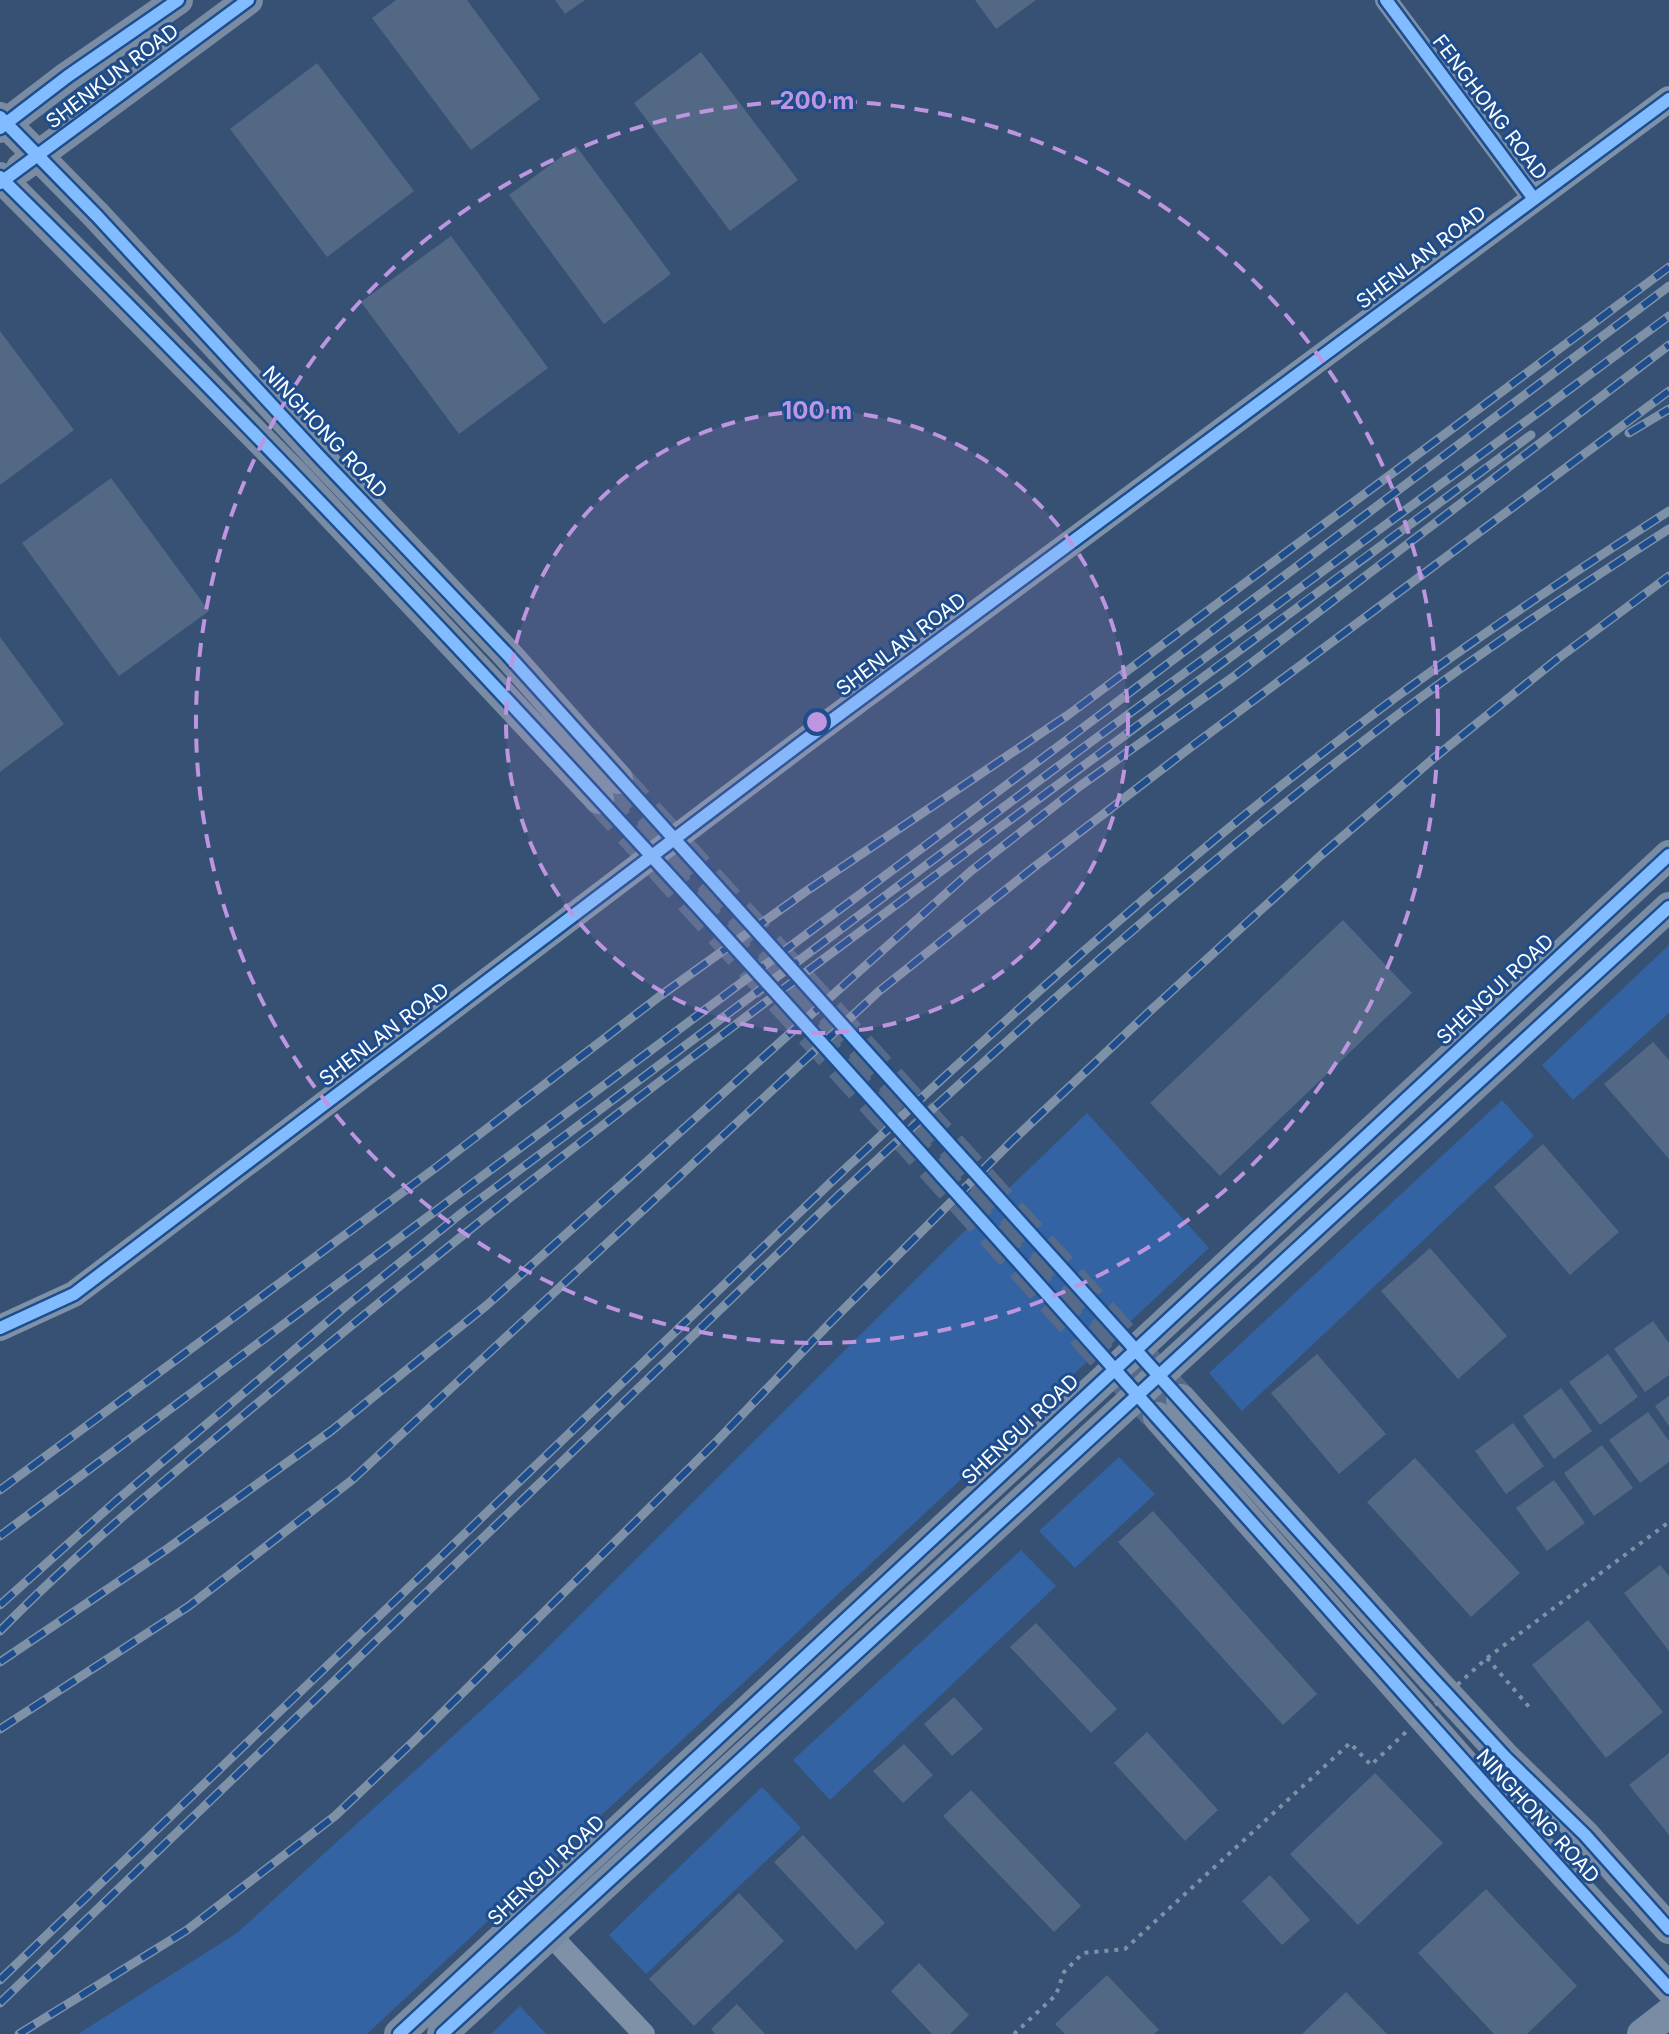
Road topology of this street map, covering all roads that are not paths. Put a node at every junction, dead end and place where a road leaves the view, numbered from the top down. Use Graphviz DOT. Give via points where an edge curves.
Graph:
graph roads {
  1 [pos="178,0"];
  2 [pos="248,0"];
  3 [pos="1386,0"];
  4 [pos="1669,99"];
  5 [pos="2,123"];
  6 [pos="37,157"];
  7 [pos="1,180"];
  8 [pos="1534,199"];
  9 [pos="1669,855"];
  10 [pos="1669,907"];
  11 [pos="0,1328"];
  12 [pos="539,1923"];
  13 [pos="1669,1929"];
  14 [pos="1669,1988"];
  15 [pos="1669,2013"];
  16 [pos="399,2034"];
  17 [pos="442,2034"];
  18 [pos="644,2034"];
  19 [pos="1642,2034"];
  1 -- 5 [label="main road, SHENKUN ROAD"];
  2 -- 6 [label="main road, SHENKUN ROAD"];
  3 -- 8 [label="street, FENGHONG ROAD"];
  4 -- 8 [label="street, SHENLAN ROAD"];
  5 -- 6 [label="main road, NINGHONG ROAD"];
  6 -- 7 [label="main road, SHENKUN ROAD"];
  6 -- 7 [label="main road, NINGHONG ROAD" via="508,655 608,789"];
  8 -- 11 [label="street, SHENLAN ROAD" via="788,753 74,1294"];
  9 -- 12 [label="main road, SHENGUI ROAD"];
  10 -- 12 [label="main road, SHENGUI ROAD"];
  12 -- 16 [label="main road, SHENGUI ROAD"];
  12 -- 17 [label="main road, SHENGUI ROAD"];
  12 -- 18 [label="street"];
  13 -- 14 [label="main road, NINGHONG ROAD" via="1585,1835 1169,1408 1481,1783"];
  15 -- 19 [label="main road"];
}
